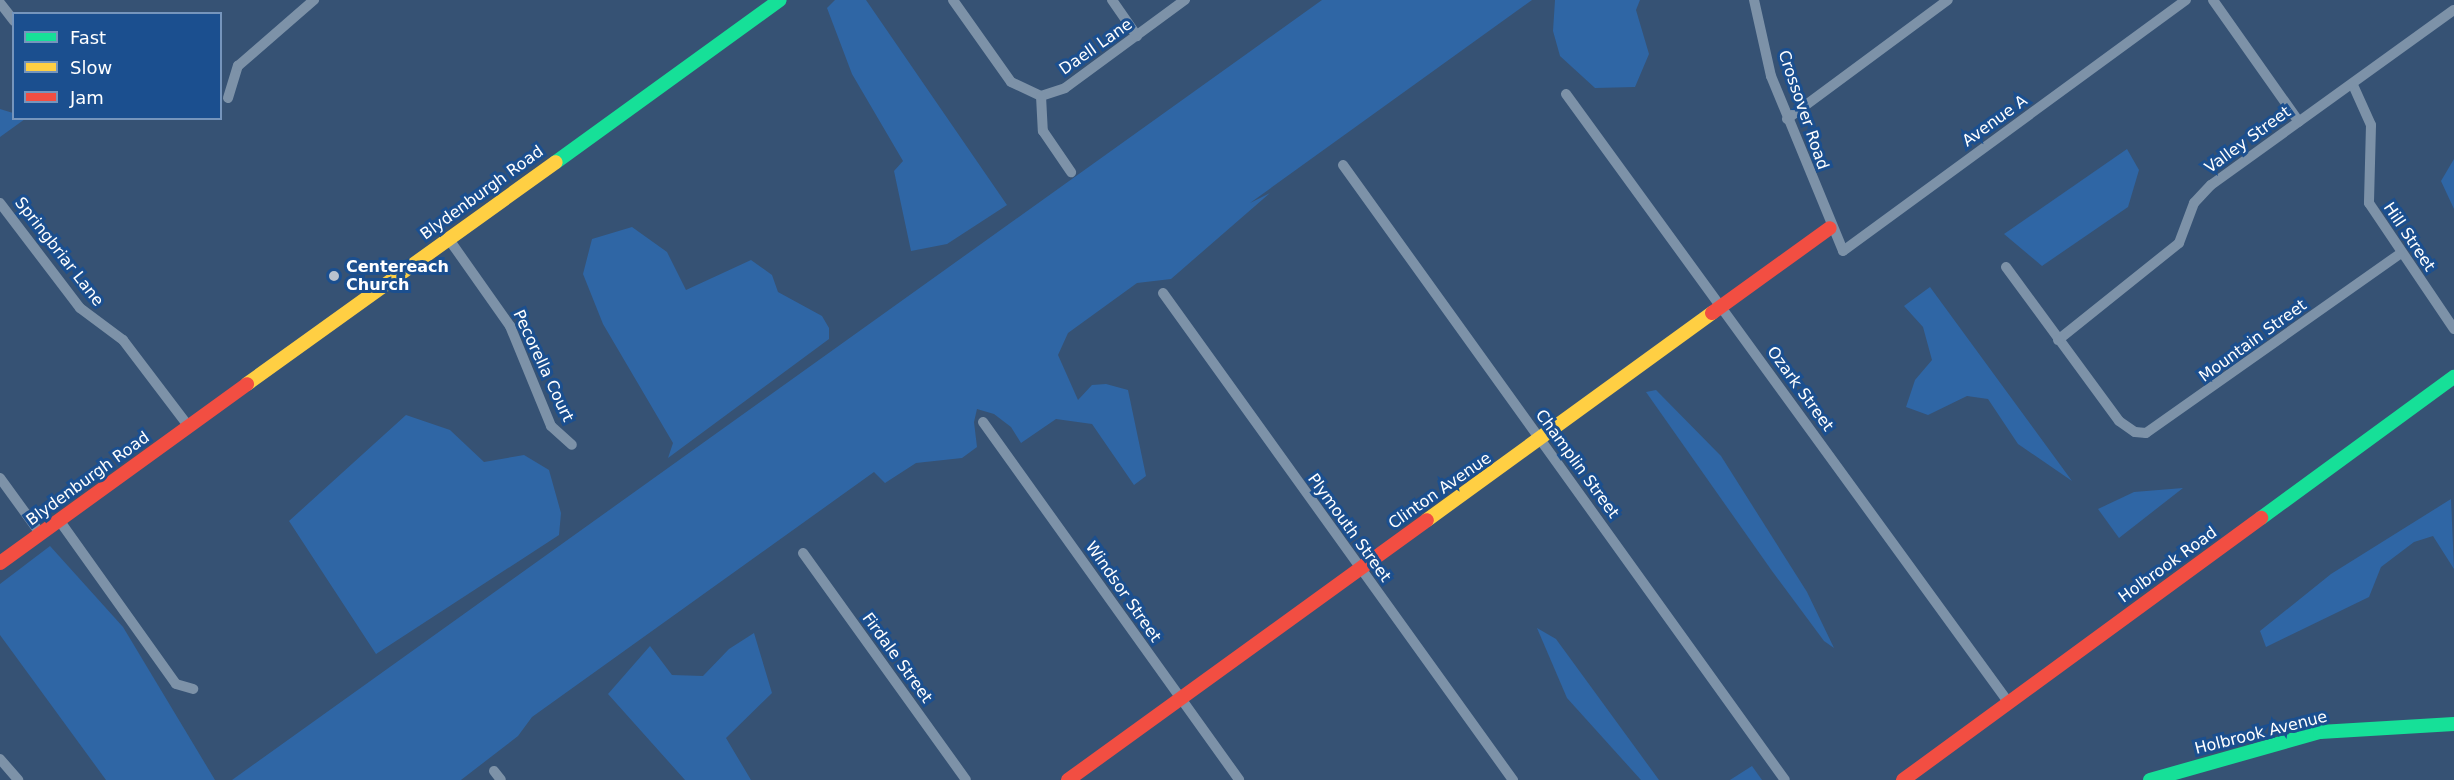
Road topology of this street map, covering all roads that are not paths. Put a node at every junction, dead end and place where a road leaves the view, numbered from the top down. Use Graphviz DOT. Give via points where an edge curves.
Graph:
graph roads {
  1 [pos="314,0"];
  2 [pos="780,0"];
  3 [pos="953,0"];
  4 [pos="1112,0"];
  5 [pos="1185,0"];
  6 [pos="1754,0"];
  7 [pos="1948,0"];
  8 [pos="2186,0"];
  9 [pos="2213,0"];
  10 [pos="0,3"];
  11 [pos="2454,10"];
  12 [pos="12,18"];
  13 [pos="1137,36"];
  14 [pos="2353,85"];
  15 [pos="1566,94"];
  16 [pos="1041,96"];
  17 [pos="228,98"];
  18 [pos="1787,119"];
  19 [pos="2299,122"];
  20 [pos="1343,165"];
  21 [pos="1071,172"];
  22 [pos="0,203"];
  23 [pos="1830,228"];
  24 [pos="447,238"];
  25 [pos="2400,254"];
  26 [pos="2006,267"];
  27 [pos="1162,293"];
  28 [pos="1722,308"];
  29 [pos="2454,328"];
  30 [pos="2058,340"];
  31 [pos="2454,377"];
  32 [pos="983,422"];
  33 [pos="189,427"];
  34 [pos="1541,440"];
  35 [pos="572,445"];
  36 [pos="0,478"];
  37 [pos="58,520"];
  38 [pos="40,533"];
  39 [pos="803,554"];
  40 [pos="0,563"];
  41 [pos="1359,568"];
  42 [pos="193,689"];
  43 [pos="1181,700"];
  44 [pos="2008,702"];
  45 [pos="2454,724"];
  46 [pos="0,759"];
  47 [pos="2190,774"];
  48 [pos="18,780"];
  49 [pos="966,780"];
  50 [pos="1068,780"];
  51 [pos="1239,780"];
  52 [pos="1513,780"];
  53 [pos="1785,780"];
  54 [pos="1903,780"];
  55 [pos="2150,780"];
  1 -- 17 [label="street" via="238,66"];
  2 -- 24 [label="street, Blydenburgh Road"];
  3 -- 16 [label="street" via="1011,82"];
  4 -- 13 [label="street"];
  5 -- 13 [label="street, Daell Lane"];
  6 -- 18 [label="street, Crossover Road"];
  7 -- 18 [label="street"];
  8 -- 23 [label="street, Avenue A" via="1843,252"];
  9 -- 19 [label="street"];
  10 -- 12 [label="street"];
  11 -- 14 [label="street, Valley Street"];
  13 -- 16 [label="street, Daell Lane" via="1065,88"];
  14 -- 19 [label="street, Valley Street"];
  14 -- 25 [label="street, Hill Street" via="2371,125 2369,203"];
  15 -- 28 [label="street, Ozark Street"];
  16 -- 21 [label="street" via="1043,131"];
  18 -- 23 [label="street, Crossover Road"];
  19 -- 30 [label="street, Valley Street" via="2211,185 2194,203 2179,243"];
  20 -- 34 [label="street, Champlin Street"];
  22 -- 33 [label="street, Springbriar Lane" via="80,308 123,340"];
  23 -- 28 [label="street, Clinton Avenue"];
  24 -- 33 [label="street, Blydenburgh Road"];
  24 -- 35 [label="street, Pecorella Court" via="510,326 550,426"];
  25 -- 29 [label="street, Hill Street"];
  25 -- 30 [label="street, Mountain Street" via="2157,428 2135,432 2119,421"];
  26 -- 30 [label="street"];
  27 -- 41 [label="street, Plymouth Street"];
  28 -- 34 [label="street, Clinton Avenue"];
  28 -- 44 [label="street, Ozark Street"];
  31 -- 44 [label="street, Holbrook Road"];
  32 -- 43 [label="street, Windsor Street"];
  33 -- 37 [label="street, Blydenburgh Road"];
  34 -- 41 [label="street, Clinton Avenue"];
  34 -- 53 [label="street, Champlin Street"];
  36 -- 38 [label="street"];
  37 -- 38 [label="street, Blydenburgh Road"];
  37 -- 42 [label="street" via="176,684"];
  38 -- 40 [label="street, Blydenburgh Road"];
  39 -- 49 [label="street, Firdale Street"];
  41 -- 43 [label="street, Clinton Avenue"];
  41 -- 52 [label="street, Plymouth Street"];
  43 -- 50 [label="street, Clinton Avenue"];
  43 -- 51 [label="street, Windsor Street"];
  44 -- 54 [label="street, Holbrook Road"];
  45 -- 47 [label="street, Holbrook Avenue" via="2320,732"];
  46 -- 48 [label="street"];
  47 -- 55 [label="street, Holbrook Avenue"];
}
